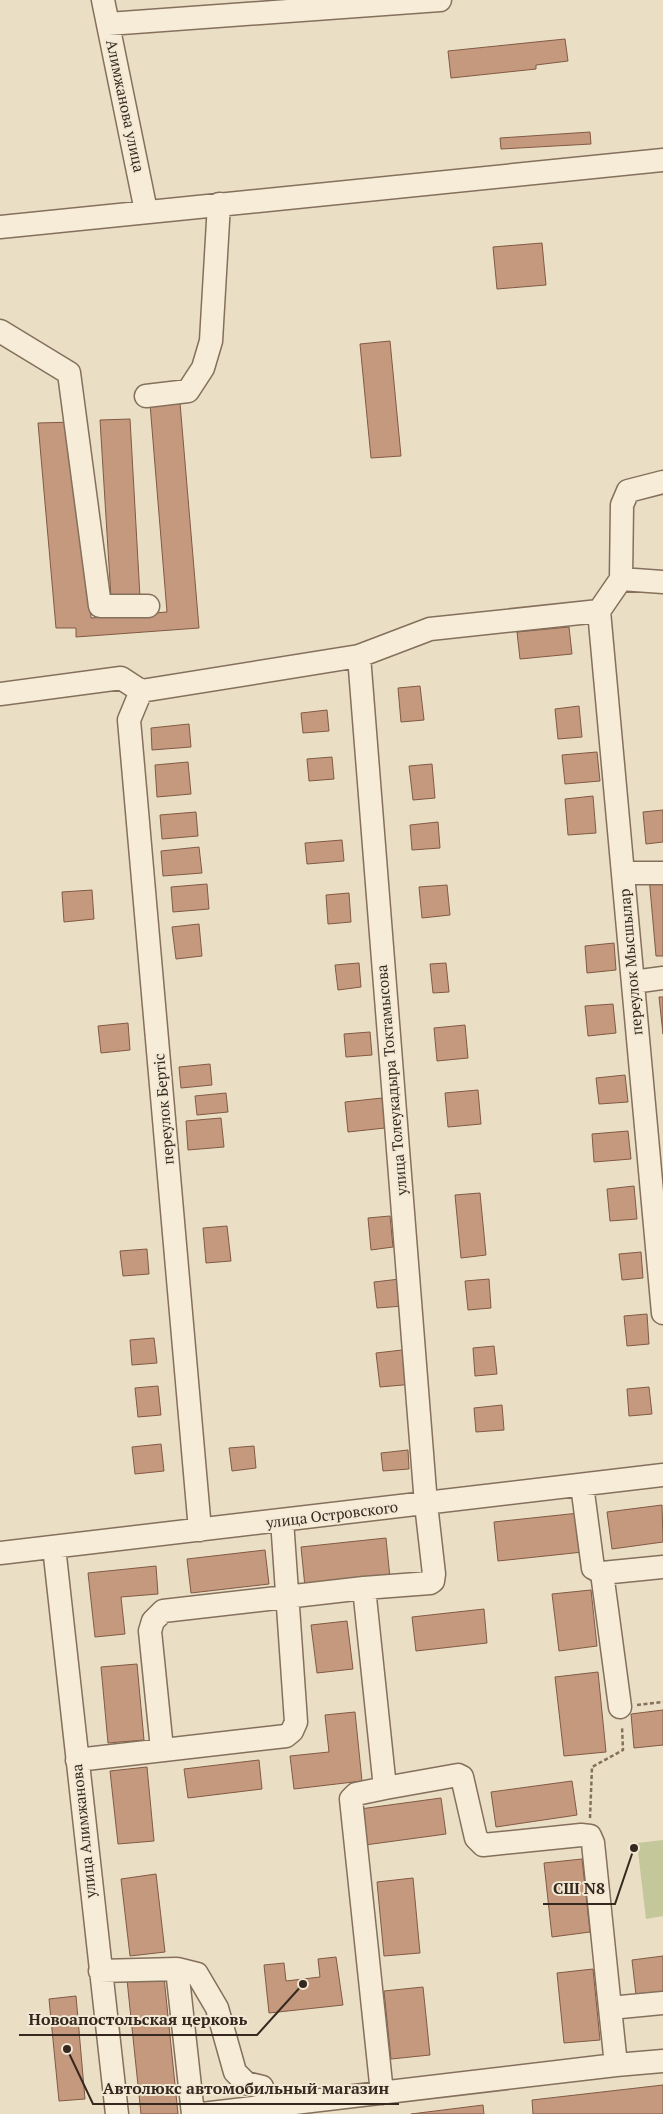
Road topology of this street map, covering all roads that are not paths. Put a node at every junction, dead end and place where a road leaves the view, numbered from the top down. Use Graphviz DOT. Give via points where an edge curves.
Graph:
graph roads {
  1 [pos="103,0"];
  2 [pos="440,0"];
  3 [pos="269,6"];
  4 [pos="108,24"];
  5 [pos="663,160"];
  6 [pos="219,204"];
  7 [pos="146,211"];
  8 [pos="0,227"];
  9 [pos="0,331"];
  10 [pos="146,396"];
  11 [pos="663,482"];
  12 [pos="621,579"];
  13 [pos="663,582"];
  14 [pos="148,606"];
  15 [pos="599,611"];
  16 [pos="358,656"];
  17 [pos="142,691"];
  18 [pos="0,694"];
  19 [pos="623,873"];
  20 [pos="663,874"];
  21 [pos="663,978"];
  22 [pos="633,982"];
  23 [pos="654,1114"];
  24 [pos="663,1312"];
  25 [pos="663,1475"];
  26 [pos="582,1485"];
  27 [pos="426,1504"];
  28 [pos="282,1520"];
  29 [pos="200,1530"];
  30 [pos="54,1547"];
  31 [pos="0,1553"];
  32 [pos="663,1566"];
  33 [pos="602,1572"];
  34 [pos="364,1588"];
  35 [pos="288,1596"];
  36 [pos="620,1708"];
  37 [pos="162,1750"];
  38 [pos="77,1760"];
  39 [pos="385,1788"];
  40 [pos="177,1969"];
  41 [pos="100,1971"];
  42 [pos="663,2003"];
  43 [pos="610,2008"];
  44 [pos="663,2061"];
  45 [pos="616,2065"];
  46 [pos="262,2087"];
  47 [pos="382,2093"];
  48 [pos="314,2107"];
  49 [pos="117,2114"];
  50 [pos="193,2114"];
  51 [pos="202,2114"];
  1 -- 4 [label="street, Алимжанова улица"];
  2 -- 3 [label="street"];
  3 -- 4 [label="street"];
  4 -- 7 [label="street, Алимжанова улица"];
  5 -- 6 [label="street"];
  6 -- 7 [label="street"];
  6 -- 10 [label="street" via="212,341 203,368 188,391"];
  7 -- 8 [label="street"];
  9 -- 14 [label="street" via="69,373 100,606"];
  11 -- 12 [label="street" via="628,491 622,505"];
  12 -- 13 [label="street"];
  12 -- 15 [label="street"];
  15 -- 16 [label="street" via="430,629"];
  15 -- 19 [label="street, переулок Мысшылар"];
  16 -- 17 [label="street"];
  16 -- 27 [label="street, улица Толеукадыра Токтамысова"];
  17 -- 18 [label="street" via="121,678"];
  17 -- 29 [label="street, переулок Бертіс" via="129,720"];
  19 -- 20 [label="street"];
  19 -- 22 [label="street, переулок Мысшылар"];
  21 -- 22 [label="street"];
  22 -- 23 [label="street, переулок Мысшылар"];
  23 -- 24 [label="street, переулок Мысшылар"];
  25 -- 26 [label="street, улица Островского"];
  26 -- 27 [label="street, улица Островского"];
  26 -- 33 [label="street" via="593,1568"];
  27 -- 28 [label="street, улица Островского"];
  27 -- 34 [label="street, улица Толеукадыра Токтамысова" via="433,1581"];
  28 -- 29 [label="street, улица Островского"];
  28 -- 35 [label="street"];
  29 -- 30 [label="street, улица Островского"];
  30 -- 31 [label="street, улица Островского"];
  30 -- 38 [label="street, улица Алимжанова"];
  32 -- 33 [label="street"];
  33 -- 36 [label="street"];
  34 -- 35 [label="street"];
  34 -- 39 [label="street"];
  35 -- 37 [label="street" via="296,1722 292,1731 286,1736"];
  35 -- 37 [label="street" via="163,1611 157,1615 150,1631"];
  37 -- 38 [label="street"];
  38 -- 41 [label="street, улица Алимжанова"];
  39 -- 43 [label="street" via="458,1775 462,1777 476,1838 482,1845 590,1836"];
  39 -- 47 [label="street" via="356,1794 352,1799"];
  40 -- 41 [label="street"];
  40 -- 46 [label="street" via="197,1974 217,2008 235,2072 246,2083"];
  40 -- 50 [label="street"];
  41 -- 49 [label="street, улица Алимжанова"];
  42 -- 43 [label="street"];
  43 -- 45 [label="street"];
  44 -- 45 [label="street"];
  45 -- 47 [label="street"];
  47 -- 48 [label="street"];
  48 -- 51 [label="street"];
}
